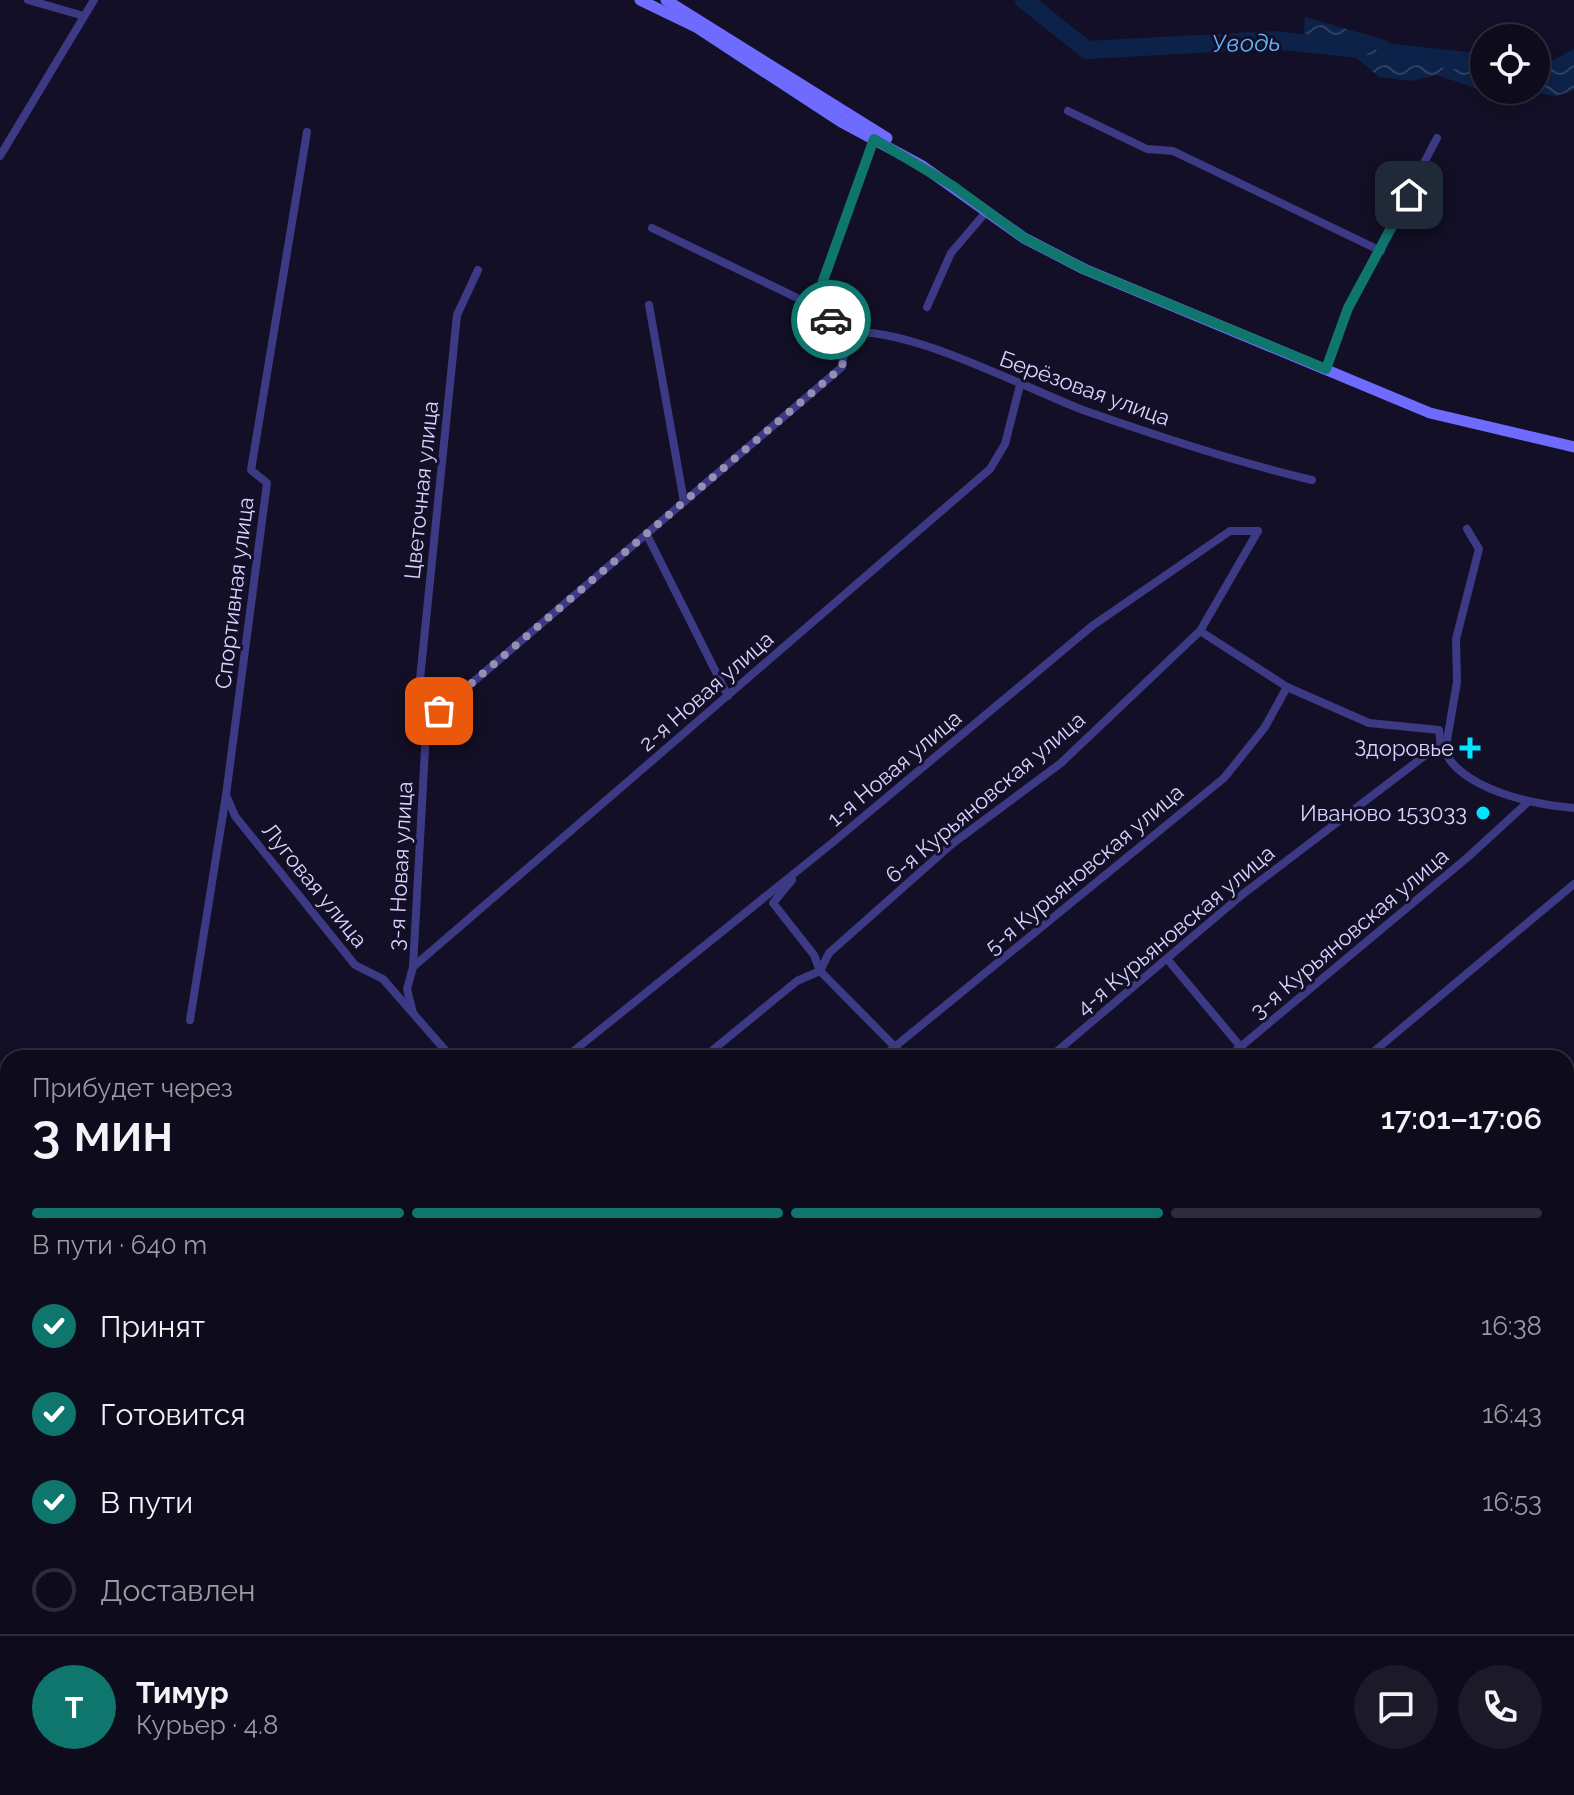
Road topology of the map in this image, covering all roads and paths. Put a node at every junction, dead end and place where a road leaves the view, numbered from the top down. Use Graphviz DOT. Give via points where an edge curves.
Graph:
graph roads {
  1 [pos="28,0"];
  2 [pos="94,0"];
  3 [pos="640,0"];
  4 [pos="666,0"];
  5 [pos="84,16"];
  6 [pos="1068,111"];
  7 [pos="307,132"];
  8 [pos="876,136"];
  9 [pos="1437,138"];
  10 [pos="0,156"];
  11 [pos="986,212"];
  12 [pos="652,228"];
  13 [pos="1381,251"];
  14 [pos="478,270"];
  15 [pos="649,305"];
  16 [pos="814,306"];
  17 [pos="927,307"];
  18 [pos="847,333"];
  19 [pos="1326,369"];
  20 [pos="1020,385"];
  21 [pos="1574,447"];
  22 [pos="1312,480"];
  23 [pos="684,502"];
  24 [pos="1467,529"];
  25 [pos="1258,531"];
  26 [pos="647,535"];
  27 [pos="1200,631"];
  28 [pos="1287,687"];
  29 [pos="728,696"];
  30 [pos="439,711"];
  31 [pos="1440,744"];
  32 [pos="1445,753"];
  33 [pos="226,795"];
  34 [pos="1528,802"];
  35 [pos="1574,808"];
  36 [pos="803,866"];
  37 [pos="1574,884"];
  38 [pos="1168,960"];
  39 [pos="413,967"];
  40 [pos="820,971"];
  41 [pos="413,1013"];
  42 [pos="190,1020"];
  43 [pos="895,1047"];
  44 [pos="1240,1047"];
  45 [pos="445,1050"];
  46 [pos="575,1050"];
  47 [pos="713,1050"];
  48 [pos="891,1050"];
  49 [pos="898,1050"];
  50 [pos="1059,1050"];
  51 [pos="1236,1050"];
  52 [pos="1243,1050"];
  53 [pos="1376,1050"];
  1 -- 5 [label="street"];
  2 -- 5 [label="street"];
  3 -- 8 [label="main road" via="696,27 841,122"];
  4 -- 8 [label="main road"];
  5 -- 10 [label="street"];
  6 -- 13 [label="street" via="1147,149 1173,151"];
  7 -- 33 [label="street, Спортивная улица" via="251,470 267,483"];
  8 -- 11 [label="main road"];
  8 -- 16 [label="street"];
  9 -- 13 [label="street"];
  11 -- 17 [label="street" via="951,253"];
  11 -- 19 [label="main road" via="1084,269"];
  12 -- 16 [label="street"];
  13 -- 19 [label="street" via="1348,308"];
  14 -- 30 [label="street, Цветочная улица" via="457,315 419,689"];
  15 -- 23 [label="street"];
  16 -- 18 [label="street"];
  18 -- 20 [label="street, Берёзовая улица" via="868,329"];
  18 -- 23 [label="street, 3-я Новая улица" via="842,367"];
  19 -- 21 [label="main road" via="1430,413"];
  20 -- 22 [label="street, Берёзовая улица"];
  20 -- 29 [label="street, 2-я Новая улица" via="1005,444 990,469"];
  23 -- 26 [label="street, 3-я Новая улица"];
  24 -- 32 [label="street" via="1479,549 1456,639 1457,682"];
  25 -- 27 [label="street, 6-я Курьяновская улица"];
  25 -- 36 [label="street, 1-я Новая улица" via="1230,531 1092,626"];
  26 -- 29 [label="street"];
  26 -- 30 [label="street, 3-я Новая улица"];
  27 -- 28 [label="street"];
  27 -- 40 [label="street, 6-я Курьяновская улица" via="1061,763 952,844 829,953"];
  28 -- 31 [label="street" via="1369,723 1439,730"];
  28 -- 43 [label="street, 5-я Курьяновская улица" via="1265,727 1224,778"];
  29 -- 39 [label="street, 2-я Новая улица"];
  30 -- 39 [label="street, 3-я Новая улица" via="426,731"];
  31 -- 32 [label="street"];
  31 -- 38 [label="street, 4-я Курьяновская улица" via="1243,894"];
  32 -- 34 [label="street" via="1480,786"];
  33 -- 41 [label="street, Луговая улица" via="235,816 355,965 383,979"];
  33 -- 42 [label="street, Спортивная улица"];
  34 -- 35 [label="street"];
  34 -- 44 [label="street, 3-я Курьяновская улица"];
  36 -- 40 [label="street" via="773,903 814,955"];
  36 -- 46 [label="street, 1-я Новая улица"];
  37 -- 53 [label="street"];
  38 -- 44 [label="street"];
  38 -- 50 [label="street, 4-я Курьяновская улица"];
  39 -- 41 [label="street" via="407,989"];
  40 -- 43 [label="street"];
  40 -- 47 [label="street, 6-я Курьяновская улица" via="797,981"];
  41 -- 45 [label="street, Луговая улица"];
  43 -- 48 [label="street, 5-я Курьяновская улица"];
  43 -- 49 [label="street"];
  44 -- 51 [label="street, 3-я Курьяновская улица"];
  44 -- 52 [label="street"];
}
